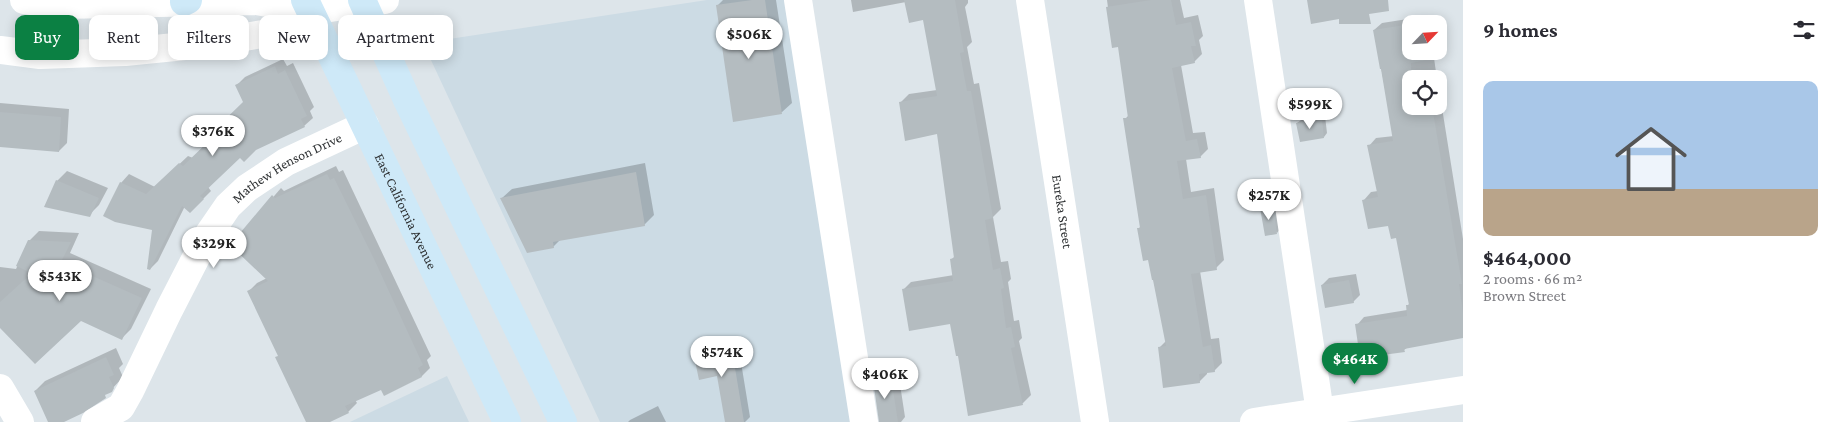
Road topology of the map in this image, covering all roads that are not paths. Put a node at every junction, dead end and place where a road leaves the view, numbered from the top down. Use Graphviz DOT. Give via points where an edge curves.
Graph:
graph roads {
  1 [pos="24,0"];
  2 [pos="798,0"];
  3 [pos="1030,0"];
  4 [pos="1258,0"];
  5 [pos="186,1"];
  6 [pos="370,1"];
  7 [pos="88,2"];
  8 [pos="308,5"];
  9 [pos="0,50"];
  10 [pos="365,126"];
  11 [pos="0,388"];
  12 [pos="1463,390"];
  13 [pos="1320,412"];
  14 [pos="20,422"];
  15 [pos="95,422"];
  16 [pos="507,422"];
  17 [pos="563,422"];
  18 [pos="864,422"];
  19 [pos="1095,422"];
  20 [pos="1254,422"];
  1 -- 7 [label="street" via="63,5"];
  2 -- 18 [label="street"];
  3 -- 19 [label="street, Eureka Street"];
  4 -- 13 [label="street"];
  5 -- 7 [label="street"];
  5 -- 8 [label="street"];
  6 -- 8 [label="street"];
  6 -- 17 [label="main road" via="408,102"];
  8 -- 9 [label="street" via="269,33 195,45 40,55"];
  8 -- 10 [label="main road, East California Avenue"];
  10 -- 15 [label="street, Mathew Henson Drive" via="286,162 247,188 228,206 202,246 168,310 130,391 120,407"];
  10 -- 16 [label="main road, East California Avenue"];
  11 -- 14 [label="street"];
  12 -- 13 [label="street"];
  13 -- 20 [label="street"];
}
